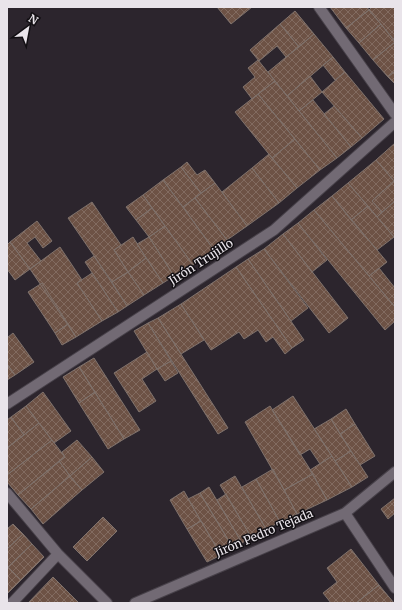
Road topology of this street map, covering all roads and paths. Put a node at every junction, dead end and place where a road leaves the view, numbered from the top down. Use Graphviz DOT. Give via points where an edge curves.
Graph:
graph roads {
  1 [pos="319,7"];
  2 [pos="395,114"];
  3 [pos="395,122"];
  4 [pos="7,404"];
  5 [pos="395,472"];
  6 [pos="7,493"];
  7 [pos="345,513"];
  8 [pos="58,554"];
  9 [pos="395,588"];
  10 [pos="12,603"];
  11 [pos="107,603"];
  12 [pos="135,603"];
  1 -- 2 [label="street"];
  3 -- 4 [label="street, Jirón Trujillo" via="274,230"];
  5 -- 7 [label="street, Jirón Pedro Tejada"];
  6 -- 8 [label="street"];
  7 -- 9 [label="street"];
  7 -- 12 [label="street, Jirón Pedro Tejada"];
  8 -- 10 [label="street"];
  8 -- 11 [label="street"];
}
